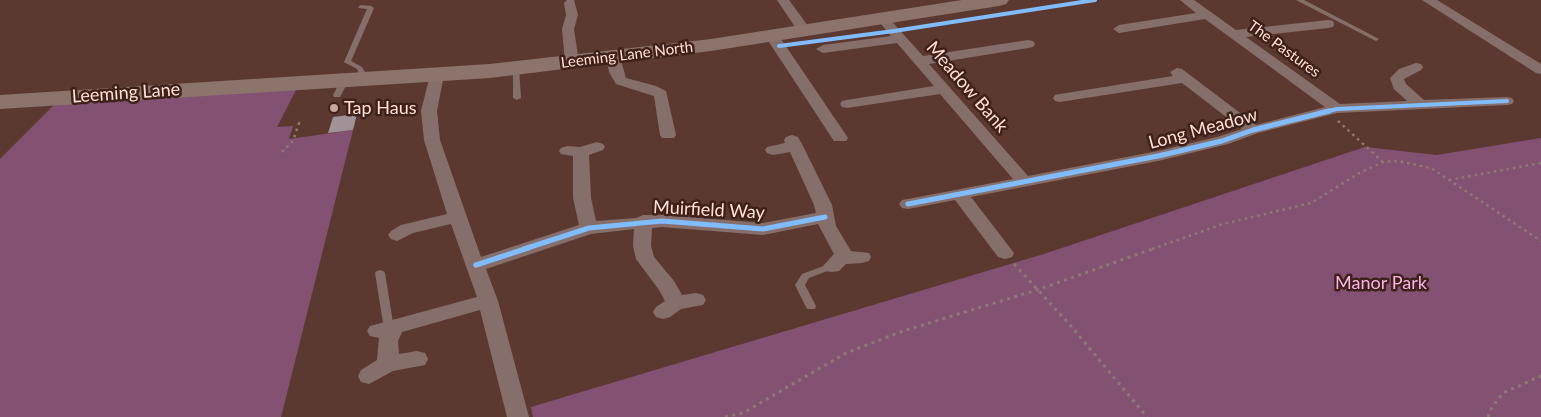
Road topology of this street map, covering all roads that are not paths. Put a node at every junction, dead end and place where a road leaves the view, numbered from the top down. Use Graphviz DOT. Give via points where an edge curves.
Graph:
graph roads {
  1 [pos="783,0"];
  2 [pos="999,0"];
  3 [pos="1186,0"];
  4 [pos="1299,0"];
  5 [pos="1428,0"];
  6 [pos="967,2"];
  7 [pos="570,3"];
  8 [pos="362,7"];
  9 [pos="1209,15"];
  10 [pos="882,18"];
  11 [pos="1328,24"];
  12 [pos="1306,27"];
  13 [pos="804,30"];
  14 [pos="1120,30"];
  15 [pos="1236,34"];
  16 [pos="1317,34"];
  17 [pos="772,36"];
  18 [pos="900,39"];
  19 [pos="1376,39"];
  20 [pos="1028,44"];
  21 [pos="822,49"];
  22 [pos="613,57"];
  23 [pos="920,61"];
  24 [pos="572,62"];
  25 [pos="516,68"];
  26 [pos="1416,68"];
  27 [pos="1540,70"];
  28 [pos="437,75"];
  29 [pos="349,85"];
  30 [pos="252,86"];
  31 [pos="945,89"];
  32 [pos="517,98"];
  33 [pos="1059,98"];
  34 [pos="1507,101"];
  35 [pos="1,103"];
  36 [pos="847,104"];
  37 [pos="1419,104"];
  38 [pos="1332,110"];
  39 [pos="683,123"];
  40 [pos="1253,130"];
  41 [pos="840,138"];
  42 [pos="582,150"];
  43 [pos="773,150"];
  44 [pos="1024,181"];
  45 [pos="960,195"];
  46 [pos="908,204"];
  47 [pos="457,217"];
  48 [pos="825,217"];
  49 [pos="642,221"];
  50 [pos="589,228"];
  51 [pos="397,235"];
  52 [pos="1006,246"];
  53 [pos="846,260"];
  54 [pos="476,266"];
  55 [pos="380,274"];
  56 [pos="488,301"];
  57 [pos="678,305"];
  58 [pos="811,306"];
  59 [pos="386,329"];
  60 [pos="417,359"];
  61 [pos="388,364"];
  62 [pos="369,376"];
  63 [pos="516,416"];
  1 -- 13 [label="street"];
  2 -- 6 [label="highway, Leeming Lane North"];
  3 -- 9 [label="street, The Pastures"];
  4 -- 19 [label="lane"];
  5 -- 27 [label="street"];
  6 -- 10 [label="highway, Leeming Lane North"];
  7 -- 24 [label="street" via="572,15 568,29"];
  8 -- 29 [label="lane" via="371,8 347,62 360,68"];
  9 -- 14 [label="street"];
  9 -- 15 [label="street, The Pastures"];
  10 -- 13 [label="highway, Leeming Lane North"];
  10 -- 18 [label="street, Meadow Bank"];
  11 -- 12 [label="street"];
  12 -- 15 [label="street"];
  12 -- 16 [label="street"];
  13 -- 17 [label="highway, Leeming Lane North"];
  15 -- 38 [label="street, The Pastures"];
  17 -- 22 [label="highway, Leeming Lane North"];
  17 -- 41 [label="street"];
  18 -- 21 [label="street"];
  18 -- 23 [label="street, Meadow Bank"];
  20 -- 23 [label="street"];
  22 -- 24 [label="highway, Leeming Lane North"];
  22 -- 39 [label="street" via="621,81 661,94 668,130"];
  23 -- 31 [label="street, Meadow Bank"];
  24 -- 25 [label="highway, Leeming Lane North"];
  25 -- 28 [label="highway, Leeming Lane North"];
  25 -- 32 [label="lane"];
  26 -- 37 [label="street" via="1397,78 1399,86"];
  28 -- 29 [label="highway, Leeming Lane North"];
  28 -- 47 [label="street" via="429,111 430,126"];
  29 -- 30 [label="highway, Leeming Lane North"];
  30 -- 35 [label="highway, Leeming Lane"];
  31 -- 36 [label="street" via="867,107"];
  31 -- 44 [label="street, Meadow Bank"];
  33 -- 40 [label="street" via="1180,74"];
  34 -- 37 [label="street, Long Meadow"];
  37 -- 38 [label="street, Long Meadow"];
  38 -- 40 [label="street, Long Meadow"];
  40 -- 44 [label="street, Long Meadow" via="1158,156"];
  42 -- 50 [label="street" via="582,198"];
  43 -- 48 [label="street" via="793,143 823,205"];
  44 -- 45 [label="street, Long Meadow"];
  45 -- 46 [label="street, Long Meadow"];
  45 -- 52 [label="street"];
  47 -- 51 [label="street"];
  47 -- 54 [label="street"];
  48 -- 49 [label="street, Muirfield Way" via="763,229"];
  48 -- 53 [label="street"];
  49 -- 50 [label="street, Muirfield Way"];
  49 -- 57 [label="street" via="645,259"];
  50 -- 54 [label="street, Muirfield Way"];
  53 -- 58 [label="lane" via="805,276 800,285"];
  54 -- 56 [label="street"];
  55 -- 59 [label="lane"];
  56 -- 59 [label="street"];
  56 -- 63 [label="street"];
  59 -- 61 [label="street"];
  60 -- 61 [label="street"];
  61 -- 62 [label="street"];
}
